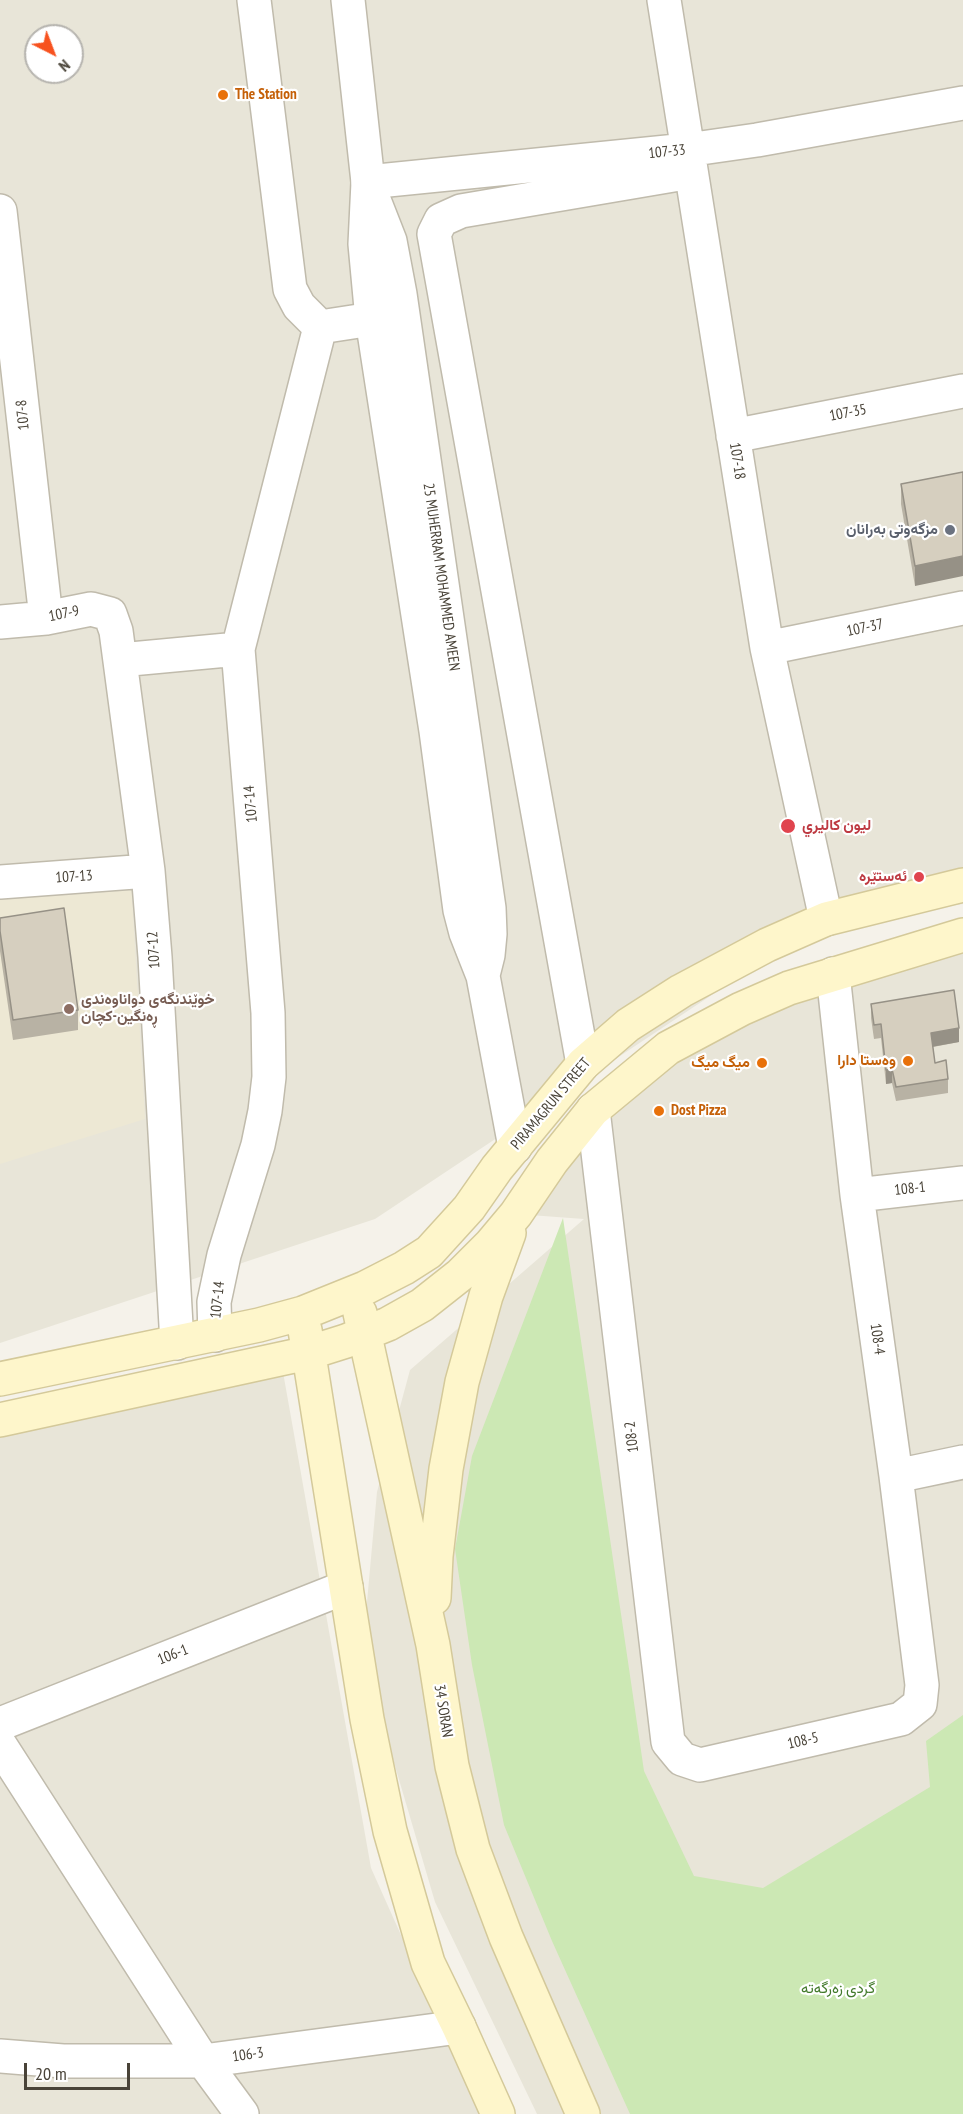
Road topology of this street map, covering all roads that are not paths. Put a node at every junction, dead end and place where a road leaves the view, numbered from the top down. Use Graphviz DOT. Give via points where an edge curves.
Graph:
graph roads {
  1 [pos="254,0"];
  2 [pos="348,0"];
  3 [pos="664,0"];
  4 [pos="963,103"];
  5 [pos="689,161"];
  6 [pos="368,182"];
  7 [pos="0,212"];
  8 [pos="372,319"];
  9 [pos="320,327"];
  10 [pos="963,391"];
  11 [pos="733,436"];
  12 [pos="963,608"];
  13 [pos="46,618"];
  14 [pos="0,622"];
  15 [pos="118,645"];
  16 [pos="767,648"];
  17 [pos="238,649"];
  18 [pos="148,871"];
  19 [pos="0,882"];
  20 [pos="963,885"];
  21 [pos="826,919"];
  22 [pos="963,935"];
  23 [pos="833,974"];
  24 [pos="483,976"];
  25 [pos="583,1064"];
  26 [pos="592,1110"];
  27 [pos="515,1147"];
  28 [pos="963,1183"];
  29 [pos="857,1195"];
  30 [pos="516,1214"];
  31 [pos="355,1292"];
  32 [pos="303,1313"];
  33 [pos="365,1334"];
  34 [pos="215,1335"];
  35 [pos="177,1343"];
  36 [pos="308,1353"];
  37 [pos="0,1379"];
  38 [pos="0,1420"];
  39 [pos="963,1462"];
  40 [pos="896,1476"];
  41 [pos="346,1587"];
  42 [pos="433,1645"];
  43 [pos="920,1704"];
  44 [pos="0,1724"];
  45 [pos="0,1744"];
  46 [pos="682,1759"];
  47 [pos="459,2027"];
  48 [pos="0,2056"];
  49 [pos="203,2061"];
  50 [pos="242,2114"];
  51 [pos="498,2114"];
  52 [pos="583,2114"];
  1 -- 9 [label="street" via="290,289 299,306"];
  2 -- 6 [label="street, 25 MUHERRAM MOHAMMED AMEEN"];
  3 -- 5 [label="street, 107-18"];
  4 -- 5 [label="street, 107-33" via="757,140"];
  5 -- 6 [label="street, 107-33"];
  5 -- 11 [label="street, 107-18"];
  5 -- 25 [label="street" via="461,211 441,220 434,234"];
  6 -- 8 [label="street, 25 MUHERRAM MOHAMMED AMEEN" via="364,244"];
  6 -- 24 [label="street, 25 MUHERRAM MOHAMMED AMEEN" via="390,241 489,908 489,945"];
  7 -- 13 [label="street, 107-8"];
  8 -- 9 [label="street"];
  8 -- 24 [label="street, 25 MUHERRAM MOHAMMED AMEEN" via="460,910"];
  9 -- 17 [label="street, 107-14"];
  10 -- 11 [label="street, 107-35"];
  11 -- 16 [label="street, 107-18"];
  12 -- 16 [label="street, 107-37"];
  13 -- 14 [label="street, 107-9"];
  13 -- 15 [label="street, 107-9" via="92,609 110,614"];
  15 -- 17 [label="street"];
  15 -- 18 [label="street, 107-12"];
  16 -- 21 [label="street, 107-18"];
  17 -- 34 [label="street, 107-14" via="268,1013 268,1077 258,1144 214,1302"];
  18 -- 19 [label="street, 107-13"];
  18 -- 35 [label="street, 107-12"];
  20 -- 21 [label="main road, PIRAMAGRUN STREET"];
  21 -- 25 [label="main road, PIRAMAGRUN STREET" via="681,991 628,1025"];
  22 -- 23 [label="main road"];
  23 -- 26 [label="main road" via="789,988 711,1023 668,1048"];
  23 -- 29 [label="street, 108-4"];
  24 -- 27 [label="street, 25 MUHERRAM MOHAMMED AMEEN"];
  25 -- 27 [label="main road, PIRAMAGRUN STREET"];
  26 -- 30 [label="main road"];
  26 -- 46 [label="street, 108-2" via="668,1742"];
  27 -- 31 [label="main road, PIRAMAGRUN STREET" via="470,1209 429,1252"];
  28 -- 29 [label="street, 108-1"];
  29 -- 40 [label="street, 108-4"];
  30 -- 33 [label="main road" via="460,1275 422,1305"];
  30 -- 42 [label="main road" via="486,1296 460,1393 436,1556"];
  31 -- 32 [label="main road, PIRAMAGRUN STREET"];
  31 -- 33 [label="main road, 34 SORAN"];
  32 -- 34 [label="main road, PIRAMAGRUN STREET"];
  32 -- 36 [label="main road"];
  33 -- 36 [label="main road"];
  33 -- 42 [label="main road, 34 SORAN"];
  34 -- 35 [label="main road, PIRAMAGRUN STREET"];
  35 -- 37 [label="main road, PIRAMAGRUN STREET"];
  36 -- 38 [label="main road"];
  36 -- 41 [label="main road"];
  39 -- 40 [label="street"];
  40 -- 43 [label="street, 108-4" via="922,1685"];
  41 -- 44 [label="street, 106-1"];
  41 -- 47 [label="main road" via="390,1830 428,1963"];
  42 -- 52 [label="main road, 34 SORAN" via="452,1766 473,1849 506,1937"];
  43 -- 46 [label="street, 108-5" via="901,1719 700,1765"];
  45 -- 49 [label="street"];
  47 -- 49 [label="street, 106-3"];
  47 -- 51 [label="main road"];
  48 -- 49 [label="street, 106-3" via="63,2061"];
  49 -- 50 [label="street"];
}
